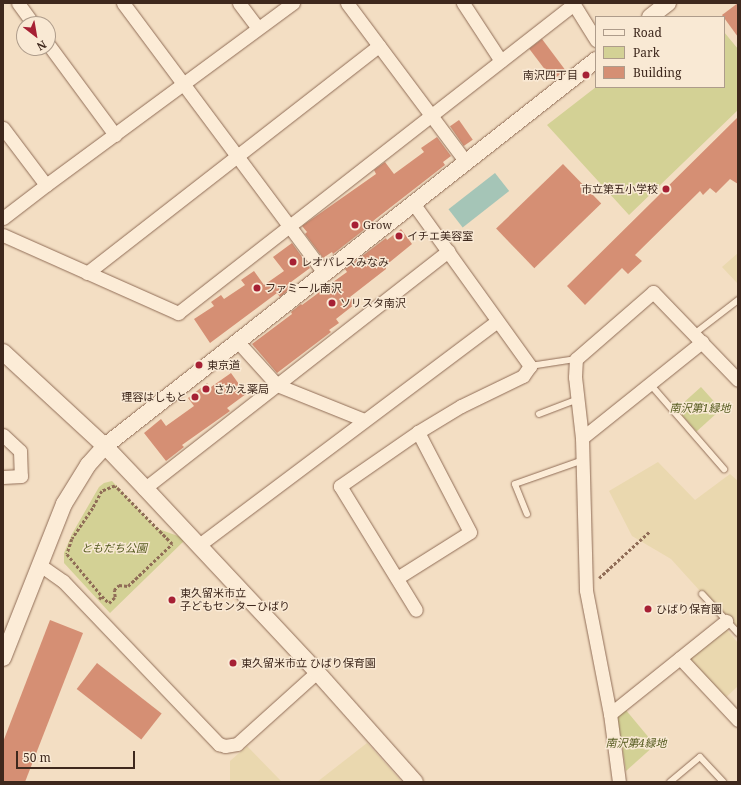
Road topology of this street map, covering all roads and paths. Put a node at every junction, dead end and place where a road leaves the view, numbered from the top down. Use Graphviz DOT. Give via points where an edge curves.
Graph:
graph roads {
  1 [pos="18,3"];
  2 [pos="123,3"];
  3 [pos="239,3"];
  4 [pos="293,3"];
  5 [pos="347,3"];
  6 [pos="463,3"];
  7 [pos="668,3"];
  8 [pos="573,4"];
  9 [pos="27,16"];
  10 [pos="651,16"];
  11 [pos="258,28"];
  12 [pos="595,38"];
  13 [pos="379,46"];
  14 [pos="56,55"];
  15 [pos="501,61"];
  16 [pos="595,61"];
  17 [pos="183,85"];
  18 [pos="432,115"];
  19 [pos="3,128"];
  20 [pos="115,134"];
  21 [pos="237,156"];
  22 [pos="466,162"];
  23 [pos="46,185"];
  24 [pos="413,203"];
  25 [pos="3,218"];
  26 [pos="290,226"];
  27 [pos="3,235"];
  28 [pos="448,251"];
  29 [pos="87,273"];
  30 [pos="325,274"];
  31 [pos="738,300"];
  32 [pos="496,322"];
  33 [pos="698,338"];
  34 [pos="238,342"];
  35 [pos="3,352"];
  36 [pos="576,359"];
  37 [pos="530,366"];
  38 [pos="738,380"];
  39 [pos="650,384"];
  40 [pos="277,385"];
  41 [pos="578,399"];
  42 [pos="539,414"];
  43 [pos="364,420"];
  44 [pos="418,432"];
  45 [pos="3,435"];
  46 [pos="582,438"];
  47 [pos="105,446"];
  48 [pos="583,460"];
  49 [pos="724,469"];
  50 [pos="3,477"];
  51 [pos="145,488"];
  52 [pos="528,514"];
  53 [pos="649,532"];
  54 [pos="200,545"];
  55 [pos="40,565"];
  56 [pos="397,578"];
  57 [pos="586,590"];
  58 [pos="702,594"];
  59 [pos="102,596"];
  60 [pos="90,608"];
  61 [pos="416,610"];
  62 [pos="726,621"];
  63 [pos="738,633"];
  64 [pos="3,658"];
  65 [pos="680,658"];
  66 [pos="316,672"];
  67 [pos="610,714"];
  68 [pos="738,720"];
  69 [pos="414,782"];
  70 [pos="619,782"];
  71 [pos="670,782"];
  72 [pos="723,782"];
  1 -- 9 [label="street"];
  2 -- 17 [label="street"];
  3 -- 11 [label="street"];
  4 -- 11 [label="street"];
  5 -- 13 [label="street"];
  6 -- 15 [label="street"];
  7 -- 10 [label="street"];
  8 -- 12 [label="street"];
  8 -- 15 [label="street"];
  11 -- 17 [label="street"];
  13 -- 18 [label="street"];
  13 -- 21 [label="street"];
  14 -- 20 [label="street"];
  15 -- 18 [label="street"];
  16 -- 22 [label="street"];
  17 -- 20 [label="street"];
  17 -- 21 [label="street"];
  18 -- 22 [label="street"];
  18 -- 26 [label="street"];
  19 -- 23 [label="street"];
  20 -- 23 [label="street"];
  21 -- 26 [label="street"];
  21 -- 29 [label="street"];
  22 -- 24 [label="street"];
  23 -- 25 [label="street"];
  24 -- 28 [label="street"];
  24 -- 30 [label="street"];
  26 -- 29 [label="street" via="178,313"];
  26 -- 30 [label="street"];
  27 -- 29 [label="street"];
  28 -- 32 [label="street"];
  28 -- 40 [label="street"];
  30 -- 34 [label="street"];
  31 -- 33 [label="lane"];
  32 -- 37 [label="street"];
  32 -- 43 [label="street"];
  33 -- 36 [label="street" via="652,292"];
  33 -- 38 [label="street"];
  33 -- 39 [label="street"];
  34 -- 40 [label="street"];
  34 -- 47 [label="street"];
  35 -- 47 [label="street"];
  36 -- 37 [label="lane"];
  36 -- 41 [label="street"];
  37 -- 44 [label="street" via="523,376 461,406"];
  39 -- 46 [label="street"];
  39 -- 49 [label="lane"];
  40 -- 43 [label="street"];
  40 -- 51 [label="street"];
  41 -- 42 [label="lane"];
  41 -- 46 [label="street"];
  43 -- 54 [label="street"];
  44 -- 56 [label="street" via="470,532"];
  44 -- 56 [label="street" via="340,486"];
  45 -- 50 [label="street" via="20,451 21,476"];
  46 -- 48 [label="street"];
  47 -- 51 [label="street"];
  47 -- 55 [label="street" via="88,465 64,504"];
  48 -- 52 [label="lane" via="515,484"];
  48 -- 57 [label="street"];
  51 -- 54 [label="street"];
  53 -- 57 [label="path"];
  54 -- 66 [label="street"];
  55 -- 60 [label="street" via="63,581"];
  55 -- 64 [label="street"];
  56 -- 61 [label="street"];
  57 -- 67 [label="street"];
  58 -- 62 [label="lane"];
  59 -- 59 [label="path" via="109,603 115,597 114,590 119,585 128,586 172,544 115,486 102,491 72,539 67,554"];
  59 -- 60 [label="path"];
  60 -- 66 [label="street" via="218,744 225,746 237,744"];
  62 -- 63 [label="lane"];
  62 -- 65 [label="street"];
  65 -- 67 [label="street"];
  65 -- 68 [label="street"];
  66 -- 69 [label="street"];
  67 -- 70 [label="street"];
  71 -- 72 [label="lane" via="700,757"];
}
